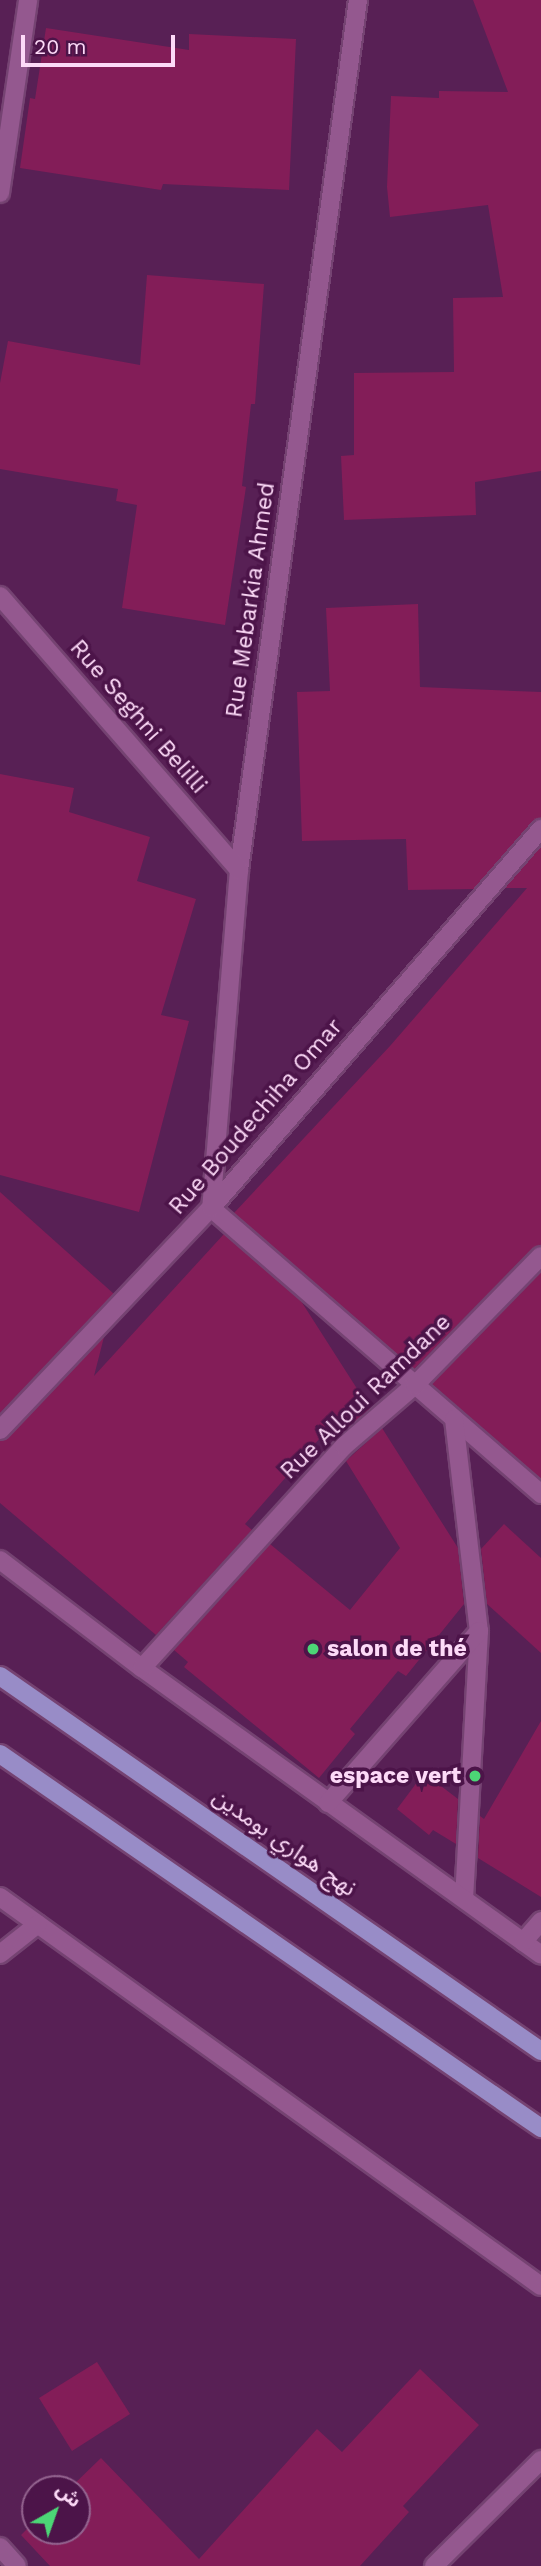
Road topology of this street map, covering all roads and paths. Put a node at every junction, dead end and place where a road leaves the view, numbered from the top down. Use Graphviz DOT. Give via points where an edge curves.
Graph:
graph roads {
  1 [pos="28,0"];
  2 [pos="358,0"];
  3 [pos="0,193"];
  4 [pos="0,596"];
  5 [pos="541,829"];
  6 [pos="239,870"];
  7 [pos="211,1208"];
  8 [pos="541,1256"];
  9 [pos="415,1385"];
  10 [pos="454,1419"];
  11 [pos="0,1430"];
  12 [pos="541,1494"];
  13 [pos="0,1560"];
  14 [pos="479,1631"];
  15 [pos="142,1668"];
  16 [pos="0,1676"];
  17 [pos="0,1754"];
  18 [pos="328,1803"];
  19 [pos="0,1896"];
  20 [pos="464,1899"];
  21 [pos="541,1921"];
  22 [pos="38,1924"];
  23 [pos="523,1942"];
  24 [pos="0,1954"];
  25 [pos="541,1955"];
  26 [pos="541,2051"];
  27 [pos="541,2128"];
  28 [pos="541,2286"];
  29 [pos="541,2460"];
  30 [pos="0,2547"];
  31 [pos="18,2566"];
  32 [pos="434,2566"];
  1 -- 3 [label="street"];
  2 -- 6 [label="street, Rue Mebarkia Ahmed"];
  4 -- 6 [label="street, Rue Seghni Belilli"];
  5 -- 7 [label="street, Rue Boudechiha Omar"];
  6 -- 7 [label="street, Rue Mebarkia Ahmed"];
  7 -- 9 [label="street"];
  7 -- 11 [label="street, Rue Boudechiha Omar"];
  8 -- 9 [label="street, Rue Alloui Ramdane"];
  9 -- 10 [label="street"];
  9 -- 15 [label="street, Rue Alloui Ramdane" via="344,1446"];
  10 -- 12 [label="street"];
  10 -- 14 [label="street"];
  13 -- 15 [label="street"];
  14 -- 18 [label="street"];
  14 -- 20 [label="street"];
  15 -- 18 [label="street"];
  16 -- 26 [label="main road, نهج هواري بومدين"];
  17 -- 27 [label="main road"];
  18 -- 20 [label="street"];
  19 -- 22 [label="street"];
  20 -- 23 [label="street"];
  21 -- 23 [label="street"];
  22 -- 24 [label="street"];
  22 -- 28 [label="street"];
  23 -- 25 [label="street"];
  29 -- 32 [label="street"];
  30 -- 31 [label="street"];
}
